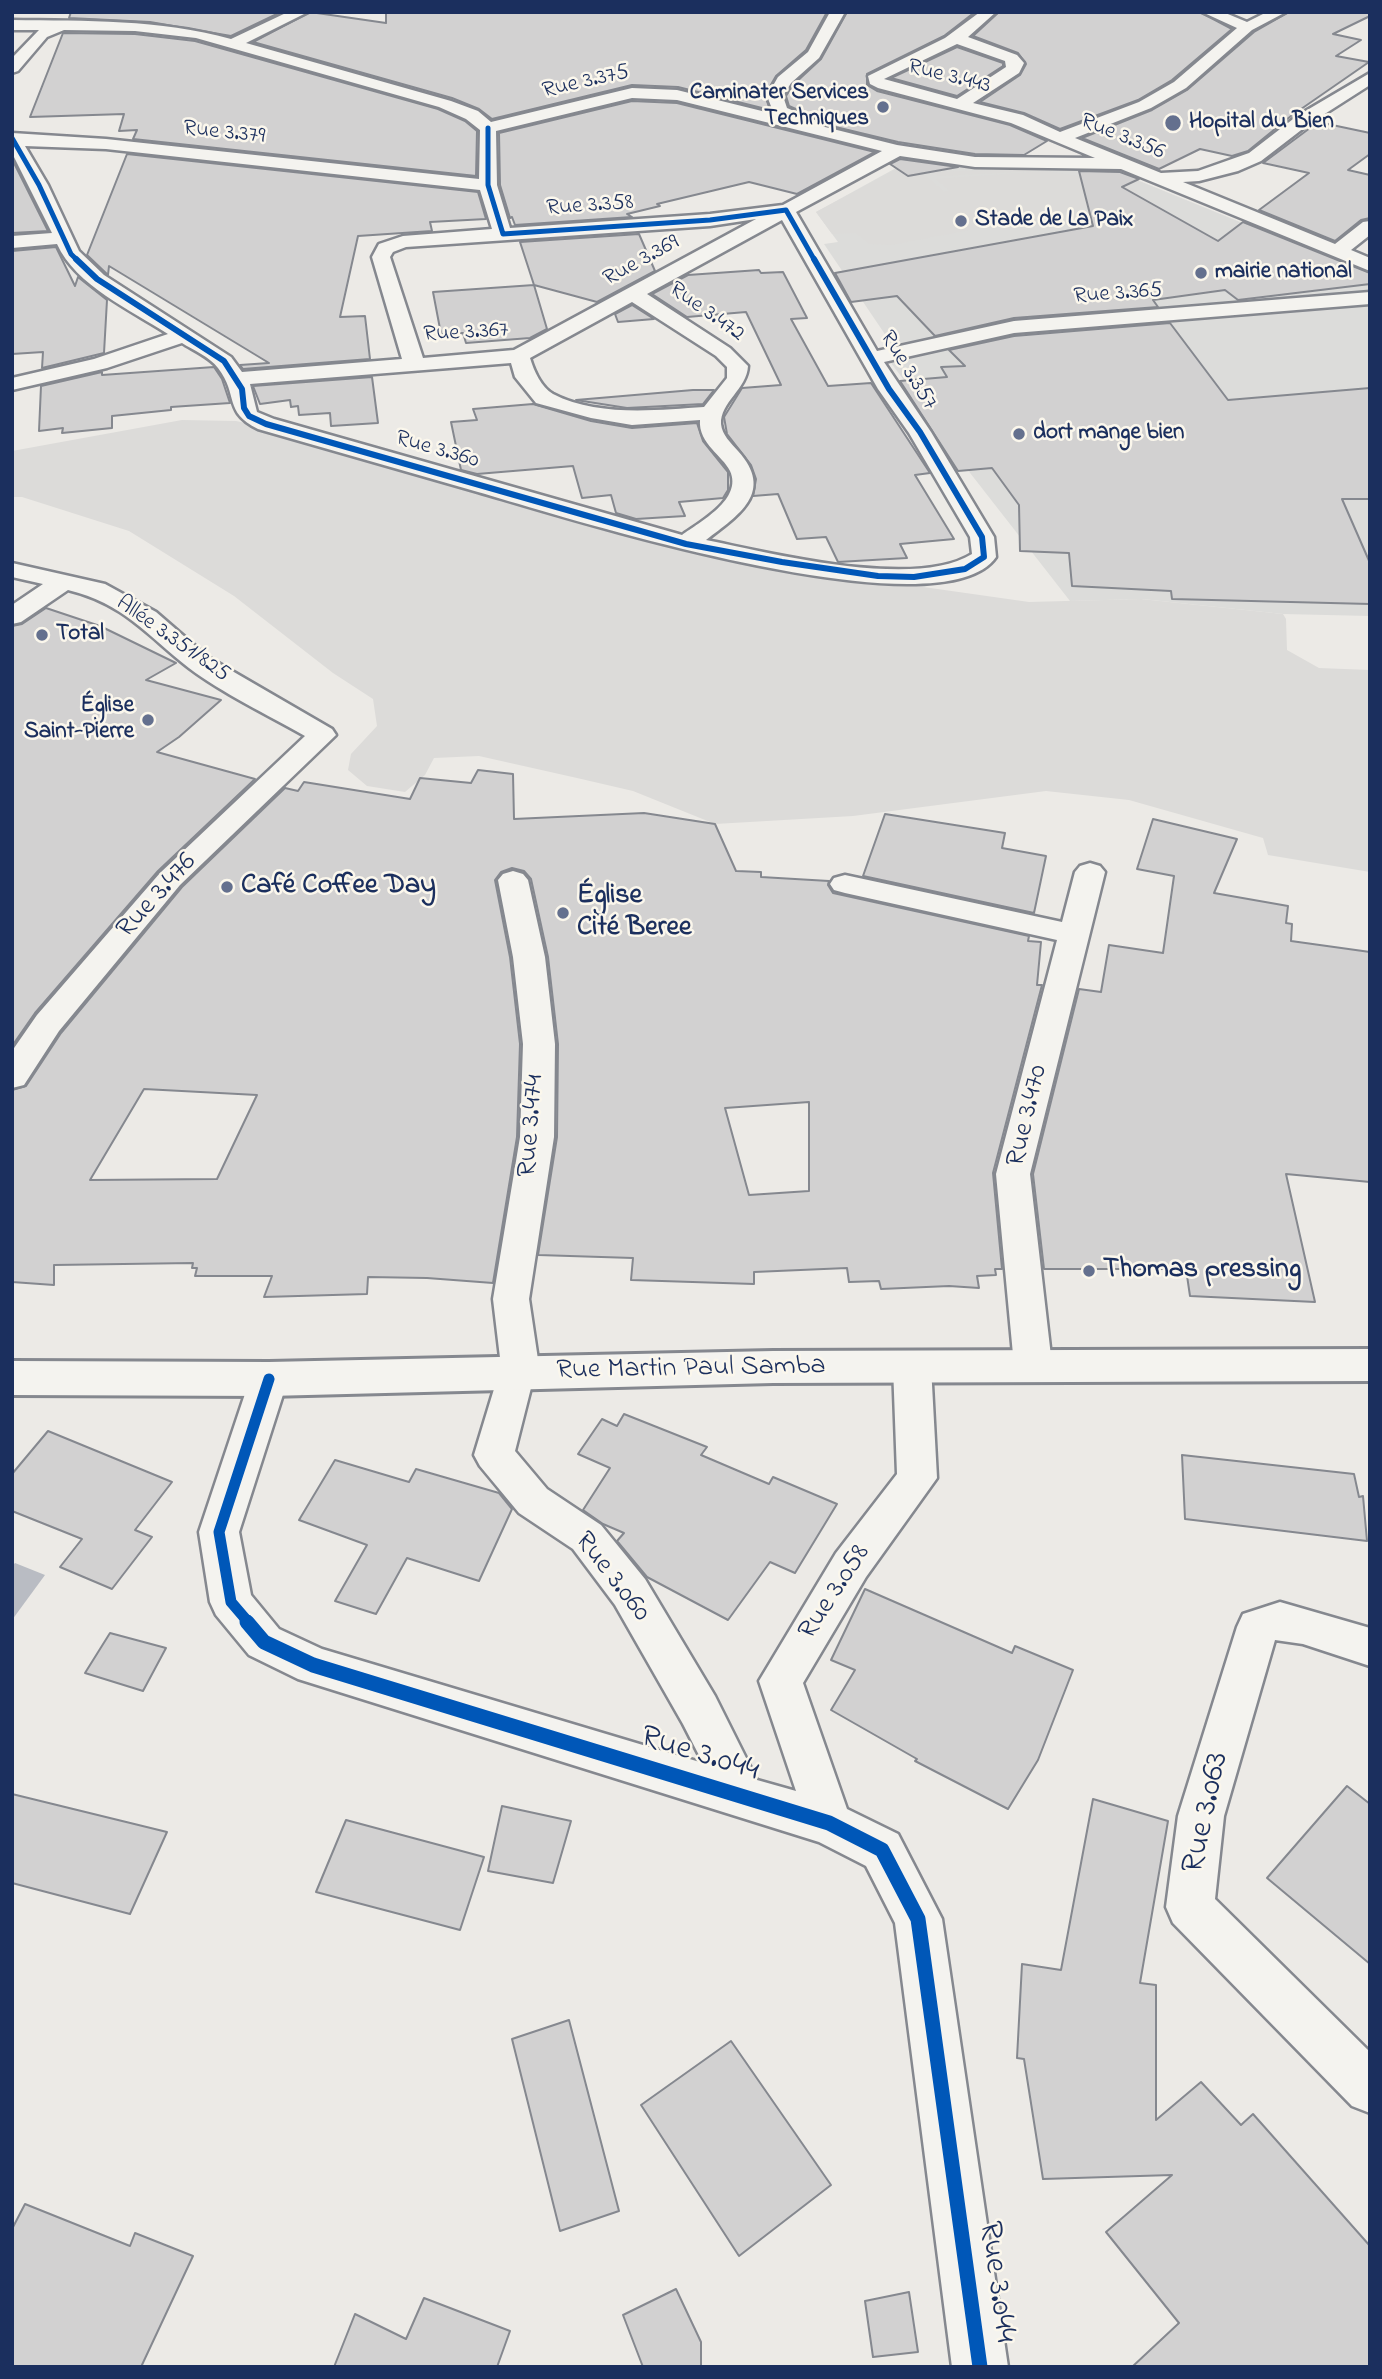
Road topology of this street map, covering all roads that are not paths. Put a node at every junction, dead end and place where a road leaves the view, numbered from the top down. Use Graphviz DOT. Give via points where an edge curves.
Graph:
graph roads {
  1 [pos="301,12"];
  2 [pos="838,12"];
  3 [pos="989,12"];
  4 [pos="1209,12"];
  5 [pos="1279,12"];
  6 [pos="65,24"];
  7 [pos="12,25"];
  8 [pos="1247,27"];
  9 [pos="956,38"];
  10 [pos="232,44"];
  11 [pos="12,68"];
  12 [pos="1370,78"];
  13 [pos="960,104"];
  14 [pos="488,128"];
  15 [pos="1060,138"];
  16 [pos="13,139"];
  17 [pos="856,139"];
  18 [pos="897,150"];
  19 [pos="1128,164"];
  20 [pos="1160,179"];
  21 [pos="488,185"];
  22 [pos="786,210"];
  23 [pos="1370,226"];
  24 [pos="503,234"];
  25 [pos="64,239"];
  26 [pos="12,242"];
  27 [pos="1336,252"];
  28 [pos="1370,265"];
  29 [pos="634,295"];
  30 [pos="1370,298"];
  31 [pos="184,335"];
  32 [pos="520,356"];
  33 [pos="872,358"];
  34 [pos="414,363"];
  35 [pos="237,379"];
  36 [pos="12,384"];
  37 [pos="711,412"];
  38 [pos="686,544"];
  39 [pos="984,557"];
  40 [pos="12,570"];
  41 [pos="65,581"];
  42 [pos="12,617"];
  43 [pos="322,735"];
  44 [pos="1090,872"];
  45 [pos="513,880"];
  46 [pos="845,884"];
  47 [pos="1074,934"];
  48 [pos="12,1077"];
  49 [pos="1033,1365"];
  50 [pos="1370,1365"];
  51 [pos="912,1366"];
  52 [pos="519,1374"];
  53 [pos="12,1378"];
  54 [pos="269,1380"];
  55 [pos="1370,1647"];
  56 [pos="742,1796"];
  57 [pos="829,1823"];
  58 [pos="1370,2088"];
  59 [pos="980,2367"];
  1 -- 10 [label="street"];
  2 -- 17 [label="street" via="814,55 775,96 780,111 794,119"];
  3 -- 9 [label="street, Rue 3.443"];
  4 -- 8 [label="street"];
  5 -- 8 [label="street, Rue 3.356"];
  6 -- 7 [label="street"];
  6 -- 10 [label="street" via="135,26"];
  6 -- 11 [label="street" via="42,33"];
  8 -- 15 [label="street, Rue 3.356" via="1180,85 1145,105"];
  9 -- 13 [label="street" via="1016,63 1013,70"];
  9 -- 13 [label="street, Rue 3.443" via="876,76 876,81"];
  10 -- 14 [label="street" via="445,104 472,115"];
  12 -- 20 [label="street" via="1255,157 1199,176"];
  13 -- 15 [label="street, Rue 3.443" via="1017,118"];
  14 -- 17 [label="street, Rue 3.375" via="632,93 654,92"];
  14 -- 21 [label="street"];
  15 -- 19 [label="street, Rue 3.356"];
  16 -- 21 [label="street, Rue 3.379" via="106,144"];
  16 -- 25 [label="street, Rue 3.360"];
  17 -- 18 [label="street, Rue 3.375"];
  18 -- 19 [label="street, Rue 3.375" via="975,162"];
  18 -- 22 [label="street, Rue 3.369"];
  19 -- 20 [label="street, Rue 3.356"];
  20 -- 27 [label="street, Rue 3.356"];
  21 -- 24 [label="street"];
  22 -- 24 [label="street, Rue 3.358" via="710,220"];
  22 -- 29 [label="street, Rue 3.369"];
  22 -- 33 [label="street, Rue 3.357"];
  23 -- 27 [label="street"];
  24 -- 34 [label="street, Rue 3.358" via="403,242 386,248 381,257"];
  25 -- 26 [label="street"];
  25 -- 31 [label="street, Rue 3.360" via="71,254 97,279"];
  27 -- 28 [label="street, Rue 3.356"];
  29 -- 32 [label="street, Rue 3.369"];
  29 -- 37 [label="street, Rue 3.472" via="738,366 737,378"];
  30 -- 33 [label="street, Rue 3.365" via="1014,327"];
  31 -- 35 [label="street, Rue 3.360" via="224,361"];
  31 -- 36 [label="street" via="100,364"];
  32 -- 34 [label="street, Rue 3.367"];
  32 -- 37 [label="street, Rue 3.367" via="526,376 544,398 591,412 632,418"];
  33 -- 39 [label="street, Rue 3.357" via="982,537"];
  34 -- 35 [label="street, Rue 3.367"];
  35 -- 38 [label="street, Rue 3.360" via="249,416 266,424"];
  37 -- 38 [label="street" via="707,425 713,439 742,470 743,489 730,509"];
  38 -- 39 [label="street, Rue 3.360" via="878,576 914,577 965,569"];
  40 -- 41 [label="street, Allée 3.351/825"];
  41 -- 42 [label="street"];
  41 -- 43 [label="street, Allée 3.351/825" via="96,589 147,617 199,663"];
  43 -- 48 [label="street, Rue 3.476" via="170,879 48,1023"];
  44 -- 47 [label="street, Rue 3.470"];
  45 -- 52 [label="street, Rue 3.474" via="529,957 539,1044 537,1137 512,1299"];
  46 -- 47 [label="street"];
  47 -- 49 [label="street, Rue 3.470" via="1013,1174"];
  49 -- 50 [label="main road, Rue Martin Paul Samba"];
  49 -- 51 [label="main road, Rue Martin Paul Samba"];
  51 -- 52 [label="main road, Rue Martin Paul Samba"];
  51 -- 57 [label="street, Rue 3.058" via="917,1478 851,1565 781,1681"];
  52 -- 54 [label="main road, Rue Martin Paul Samba"];
  52 -- 56 [label="street, Rue 3.060" via="494,1455 533,1501 587,1537 630,1592 699,1710"];
  53 -- 54 [label="main road, Rue Martin Paul Samba"];
  54 -- 56 [label="street, Rue 3.044" via="219,1532 231,1602 264,1642 313,1665"];
  55 -- 58 [label="street, Rue 3.063" via="1280,1620 1258,1627 1200,1816 1190,1907"];
  56 -- 57 [label="street, Rue 3.044"];
  57 -- 59 [label="street, Rue 3.044" via="882,1850 918,1919"];
}
